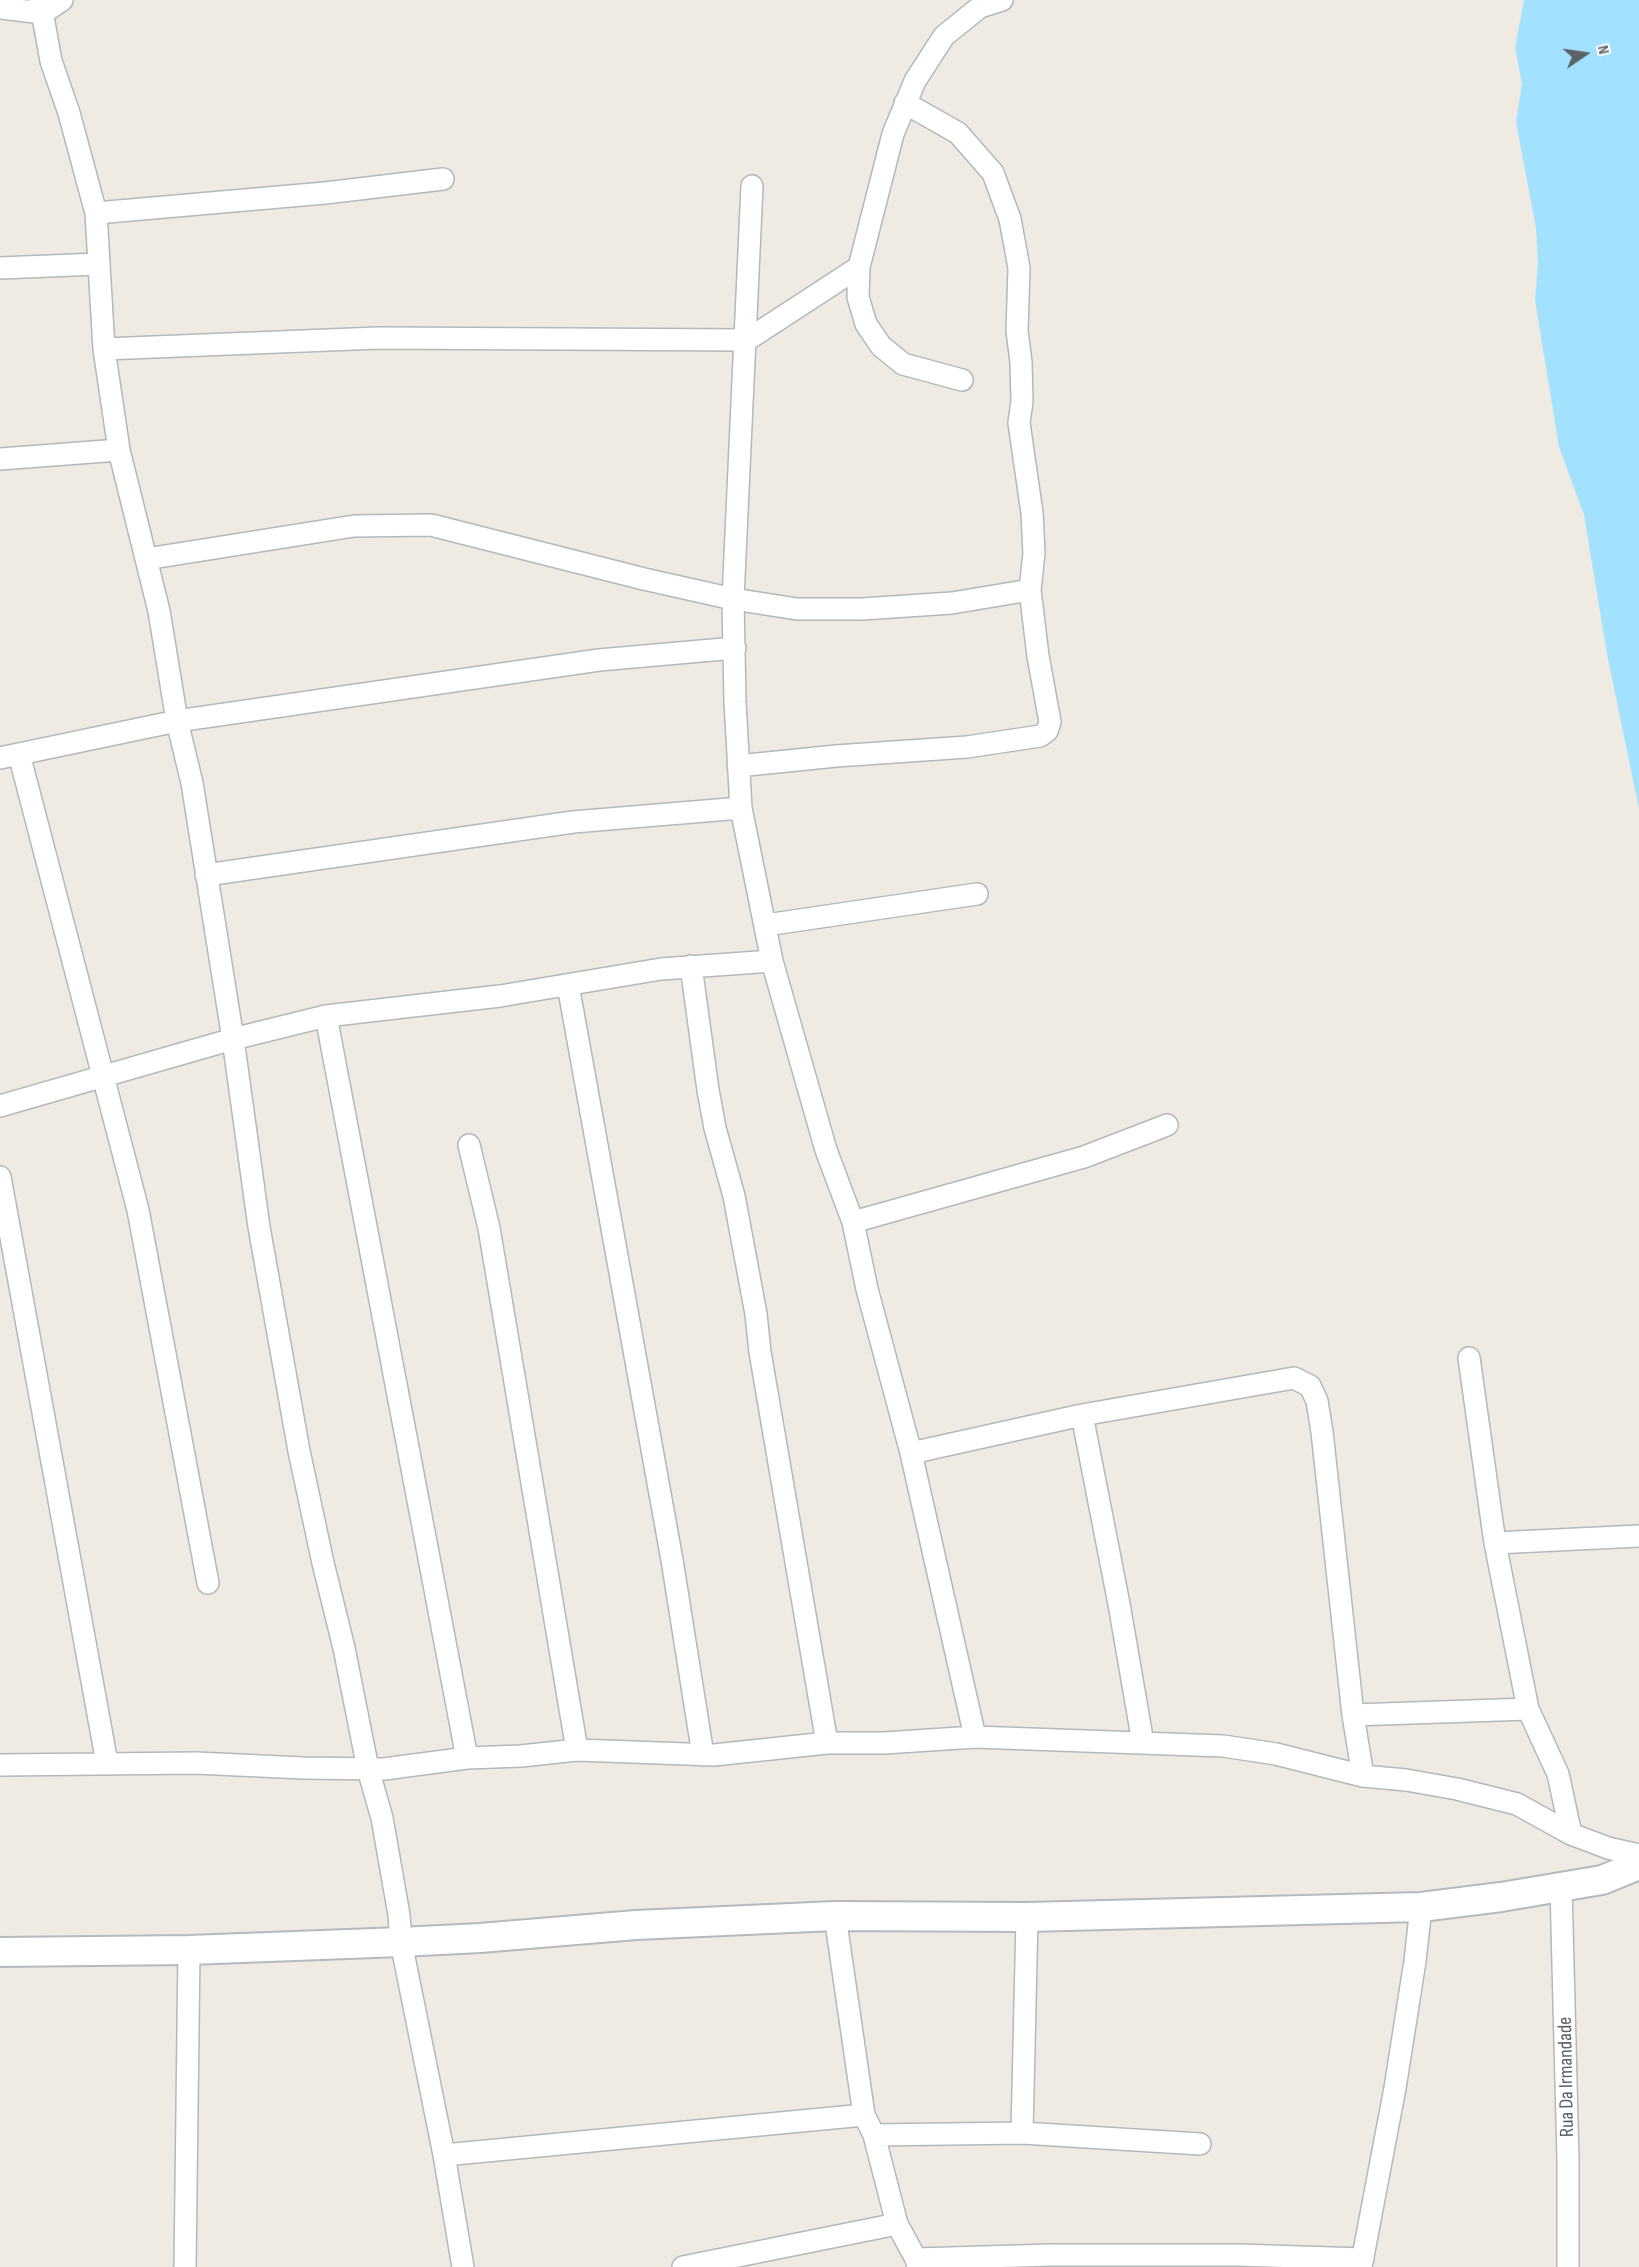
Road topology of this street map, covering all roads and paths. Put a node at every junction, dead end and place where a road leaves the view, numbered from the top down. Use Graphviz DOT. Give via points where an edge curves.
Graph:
graph roads {
  1 [pos="62,0"];
  2 [pos="1002,0"];
  3 [pos="41,6"];
  4 [pos="0,8"];
  5 [pos="905,103"];
  6 [pos="443,179"];
  7 [pos="752,186"];
  8 [pos="96,213"];
  9 [pos="98,264"];
  10 [pos="859,267"];
  11 [pos="0,268"];
  12 [pos="747,340"];
  13 [pos="104,349"];
  14 [pos="962,380"];
  15 [pos="119,450"];
  16 [pos="0,459"];
  17 [pos="146,558"];
  18 [pos="1030,590"];
  19 [pos="734,599"];
  20 [pos="735,648"];
  21 [pos="177,721"];
  22 [pos="10,756"];
  23 [pos="738,766"];
  24 [pos="741,808"];
  25 [pos="206,875"];
  26 [pos="976,894"];
  27 [pos="766,925"];
  28 [pos="772,961"];
  29 [pos="691,966"];
  30 [pos="568,985"];
  31 [pos="326,1016"];
  32 [pos="233,1039"];
  33 [pos="103,1077"];
  34 [pos="0,1106"];
  35 [pos="1167,1125"];
  36 [pos="469,1145"];
  37 [pos="0,1177"];
  38 [pos="853,1222"];
  39 [pos="1469,1358"];
  40 [pos="1082,1415"];
  41 [pos="911,1453"];
  42 [pos="1639,1536"];
  43 [pos="1495,1543"];
  44 [pos="208,1583"];
  45 [pos="1528,1709"];
  46 [pos="1353,1715"];
  47 [pos="975,1737"];
  48 [pos="827,1743"];
  49 [pos="1143,1743"];
  50 [pos="577,1750"];
  51 [pos="703,1755"];
  52 [pos="467,1758"];
  53 [pos="107,1763"];
  54 [pos="0,1765"];
  55 [pos="368,1769"];
  56 [pos="1363,1776"];
  57 [pos="1571,1834"];
  58 [pos="1639,1855"];
  59 [pos="1639,1865"];
  60 [pos="1602,1880"];
  61 [pos="1562,1886"];
  62 [pos="1639,1887"];
  63 [pos="1421,1906"];
  64 [pos="835,1916"];
  65 [pos="1027,1917"];
  66 [pos="401,1942"];
  67 [pos="189,1950"];
  68 [pos="0,1952"];
  69 [pos="864,2115"];
  70 [pos="1022,2133"];
  71 [pos="874,2135"];
  72 [pos="1200,2144"];
  73 [pos="444,2155"];
  74 [pos="897,2224"];
  75 [pos="753,2260"];
  76 [pos="917,2263"];
  77 [pos="1362,2263"];
  78 [pos="185,2267"];
  79 [pos="463,2267"];
  80 [pos="682,2267"];
  81 [pos="1568,2267"];
  1 -- 3 [label="street"];
  2 -- 5 [label="street" via="980,7 944,36"];
  3 -- 4 [label="street"];
  3 -- 8 [label="street" via="51,61"];
  5 -- 10 [label="street" via="890,144"];
  5 -- 18 [label="street" via="958,133 993,172 1010,219 1020,268 1019,423 1032,513 1034,553"];
  6 -- 8 [label="street"];
  7 -- 12 [label="street"];
  8 -- 9 [label="street"];
  9 -- 11 [label="street"];
  9 -- 13 [label="street"];
  10 -- 12 [label="street"];
  10 -- 14 [label="street" via="858,297 866,324 881,346 903,364"];
  12 -- 13 [label="street" via="378,338"];
  12 -- 19 [label="street"];
  13 -- 15 [label="street"];
  15 -- 16 [label="street"];
  15 -- 17 [label="street"];
  17 -- 19 [label="street" via="354,526 431,525"];
  17 -- 21 [label="street"];
  18 -- 19 [label="street" via="951,603 862,609 797,609"];
  18 -- 23 [label="street" via="1050,722 1040,736 968,747"];
  19 -- 20 [label="street"];
  20 -- 21 [label="street" via="588,662"];
  20 -- 23 [label="street"];
  21 -- 22 [label="street"];
  21 -- 25 [label="street" via="192,783"];
  22 -- 33 [label="street"];
  23 -- 24 [label="street"];
  24 -- 25 [label="street" via="573,822"];
  24 -- 27 [label="street"];
  25 -- 32 [label="street"];
  26 -- 27 [label="street"];
  27 -- 28 [label="street"];
  28 -- 29 [label="street"];
  28 -- 38 [label="street" via="826,1150"];
  29 -- 30 [label="street"];
  29 -- 48 [label="street" via="708,1090 734,1196 756,1314"];
  30 -- 31 [label="street"];
  30 -- 51 [label="street" via="672,1560"];
  31 -- 32 [label="street"];
  31 -- 52 [label="street"];
  32 -- 33 [label="street"];
  32 -- 55 [label="street" via="259,1227 299,1451"];
  33 -- 34 [label="street"];
  33 -- 44 [label="street" via="138,1210"];
  35 -- 38 [label="street" via="1084,1157"];
  36 -- 50 [label="street" via="489,1228"];
  37 -- 53 [label="street"];
  38 -- 41 [label="street"];
  39 -- 43 [label="street"];
  40 -- 41 [label="street"];
  40 -- 46 [label="street" via="1294,1378 1310,1386 1322,1432"];
  40 -- 49 [label="street"];
  41 -- 47 [label="street"];
  42 -- 43 [label="street"];
  43 -- 45 [label="street"];
  45 -- 46 [label="street"];
  45 -- 57 [label="street" via="1558,1774"];
  46 -- 56 [label="street"];
  47 -- 48 [label="street"];
  47 -- 49 [label="street"];
  48 -- 51 [label="street"];
  49 -- 56 [label="street" via="1266,1752"];
  50 -- 51 [label="street"];
  50 -- 52 [label="street"];
  52 -- 55 [label="street"];
  53 -- 54 [label="street"];
  53 -- 55 [label="street"];
  55 -- 66 [label="street" via="382,1818"];
  56 -- 57 [label="street" via="1457,1789 1517,1804"];
  57 -- 58 [label="street"];
  59 -- 60 [label="street"];
  60 -- 61 [label="street"];
  60 -- 62 [label="street"];
  61 -- 63 [label="street"];
  61 -- 81 [label="street, Rua Da Irmandade"];
  63 -- 65 [label="street"];
  63 -- 77 [label="street" via="1395,2088"];
  64 -- 65 [label="street"];
  64 -- 66 [label="street"];
  64 -- 69 [label="street"];
  65 -- 70 [label="street"];
  66 -- 67 [label="street"];
  66 -- 73 [label="street"];
  67 -- 68 [label="street"];
  67 -- 78 [label="street"];
  69 -- 71 [label="street"];
  69 -- 73 [label="street"];
  70 -- 71 [label="street"];
  70 -- 72 [label="street"];
  71 -- 74 [label="street"];
  73 -- 79 [label="street"];
  74 -- 75 [label="street"];
  74 -- 76 [label="street"];
  75 -- 80 [label="street"];
  76 -- 77 [label="street" via="1051,2254 1238,2255"];
}
